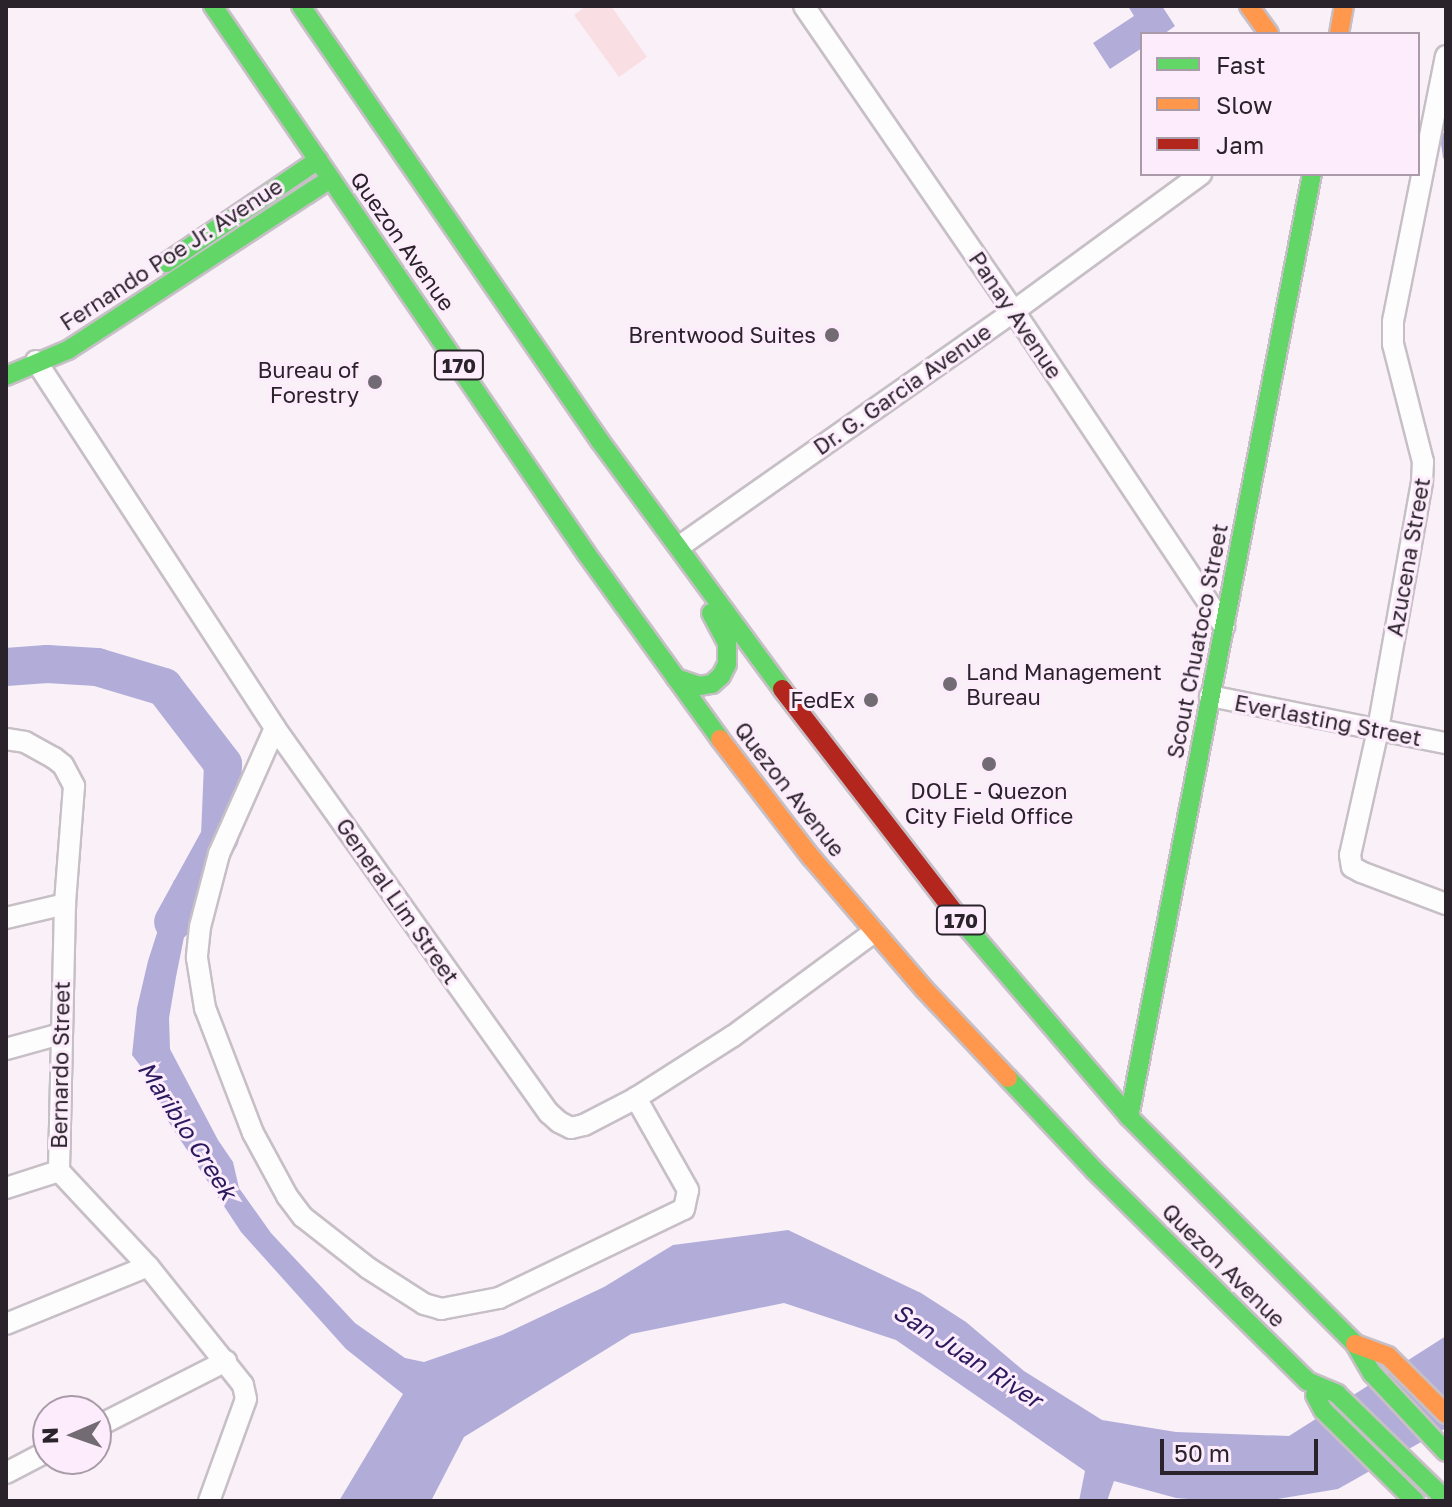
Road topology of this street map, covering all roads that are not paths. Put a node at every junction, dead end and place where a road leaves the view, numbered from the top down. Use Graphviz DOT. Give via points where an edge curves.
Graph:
graph roads {
  1 [pos="213,6"];
  2 [pos="301,6"];
  3 [pos="804,6"];
  4 [pos="1249,6"];
  5 [pos="1344,6"];
  6 [pos="1268,32"];
  7 [pos="1339,32"];
  8 [pos="1446,56"];
  9 [pos="318,160"];
  10 [pos="1198,176"];
  11 [pos="1312,176"];
  12 [pos="330,179"];
  13 [pos="1014,311"];
  14 [pos="36,361"];
  15 [pos="6,376"];
  16 [pos="662,522"];
  17 [pos="680,546"];
  18 [pos="1224,626"];
  19 [pos="676,678"];
  20 [pos="1210,696"];
  21 [pos="275,728"];
  22 [pos="1378,730"];
  23 [pos="6,739"];
  24 [pos="1446,743"];
  25 [pos="65,904"];
  26 [pos="1446,904"];
  27 [pos="6,918"];
  28 [pos="874,932"];
  29 [pos="60,1034"];
  30 [pos="6,1049"];
  31 [pos="636,1098"];
  32 [pos="1129,1117"];
  33 [pos="59,1171"];
  34 [pos="6,1188"];
  35 [pos="148,1266"];
  36 [pos="6,1324"];
  37 [pos="1355,1344"];
  38 [pos="226,1361"];
  39 [pos="1307,1381"];
  40 [pos="1446,1414"];
  41 [pos="112,1419"];
  42 [pos="1443,1449"];
  43 [pos="32,1459"];
  44 [pos="6,1473"];
  45 [pos="1446,1500"];
  46 [pos="209,1501"];
  47 [pos="1415,1501"];
  1 -- 9 [label="main road, Quezon Avenue / 170"];
  2 -- 16 [label="main road, Quezon Avenue / 170" via="600,441"];
  3 -- 13 [label="street, Panay Avenue"];
  4 -- 6 [label="main road"];
  5 -- 7 [label="main road"];
  8 -- 22 [label="street, Azucena Street" via="1393,321 1393,344 1423,462"];
  9 -- 12 [label="main road, Quezon Avenue / 170"];
  9 -- 14 [label="main road, Fernando Poe Jr. Avenue" via="56,338"];
  10 -- 13 [label="street, Dr. G. Garcia Avenue"];
  11 -- 18 [label="main road, Scout Chuatoco Street"];
  12 -- 14 [label="main road, Fernando Poe Jr. Avenue" via="68,350"];
  12 -- 19 [label="main road, Quezon Avenue / 170"];
  13 -- 17 [label="street, Dr. G. Garcia Avenue"];
  13 -- 18 [label="street, Panay Avenue"];
  14 -- 15 [label="main road, Fernando Poe Jr. Avenue"];
  14 -- 21 [label="street, General Lim Street"];
  16 -- 17 [label="main road, Quezon Avenue / 170"];
  16 -- 19 [label="main road" via="727,643 727,664 712,684 699,686"];
  17 -- 32 [label="main road, Quezon Avenue / 170" via="802,717 951,908"];
  18 -- 20 [label="main road, Scout Chuatoco Street"];
  19 -- 28 [label="main road, Quezon Avenue / 170"];
  20 -- 22 [label="street, Everlasting Street"];
  20 -- 32 [label="main road, Scout Chuatoco Street"];
  21 -- 31 [label="street, General Lim Street" via="549,1113 571,1128"];
  21 -- 31 [label="street" via="219,854 197,958 205,1008 253,1133 303,1217 424,1304 441,1309 499,1298 684,1209 688,1190"];
  22 -- 24 [label="street, Everlasting Street"];
  22 -- 26 [label="street, Azucena Street" via="1351,837 1352,867"];
  23 -- 25 [label="street, Bernardo Street" via="25,742 54,758 74,786"];
  25 -- 27 [label="street"];
  25 -- 29 [label="street, Bernardo Street"];
  28 -- 31 [label="street, General Lim Street" via="733,1036"];
  28 -- 39 [label="main road, Quezon Avenue / 170" via="1094,1170"];
  29 -- 30 [label="street"];
  29 -- 33 [label="street, Bernardo Street"];
  32 -- 37 [label="main road, Quezon Avenue / 170"];
  33 -- 34 [label="street"];
  33 -- 35 [label="street, Bernardo Street"];
  35 -- 36 [label="street"];
  35 -- 38 [label="street, Bernardo Street"];
  37 -- 40 [label="main road" via="1388,1356"];
  37 -- 42 [label="main road, Quezon Avenue / 170" via="1372,1373"];
  38 -- 41 [label="street"];
  38 -- 46 [label="street, Bernardo Street" via="246,1399"];
  39 -- 45 [label="main road, Quezon Avenue / 170" via="1337,1394"];
  39 -- 47 [label="main road" via="1323,1410"];
  43 -- 44 [label="street"];
}
